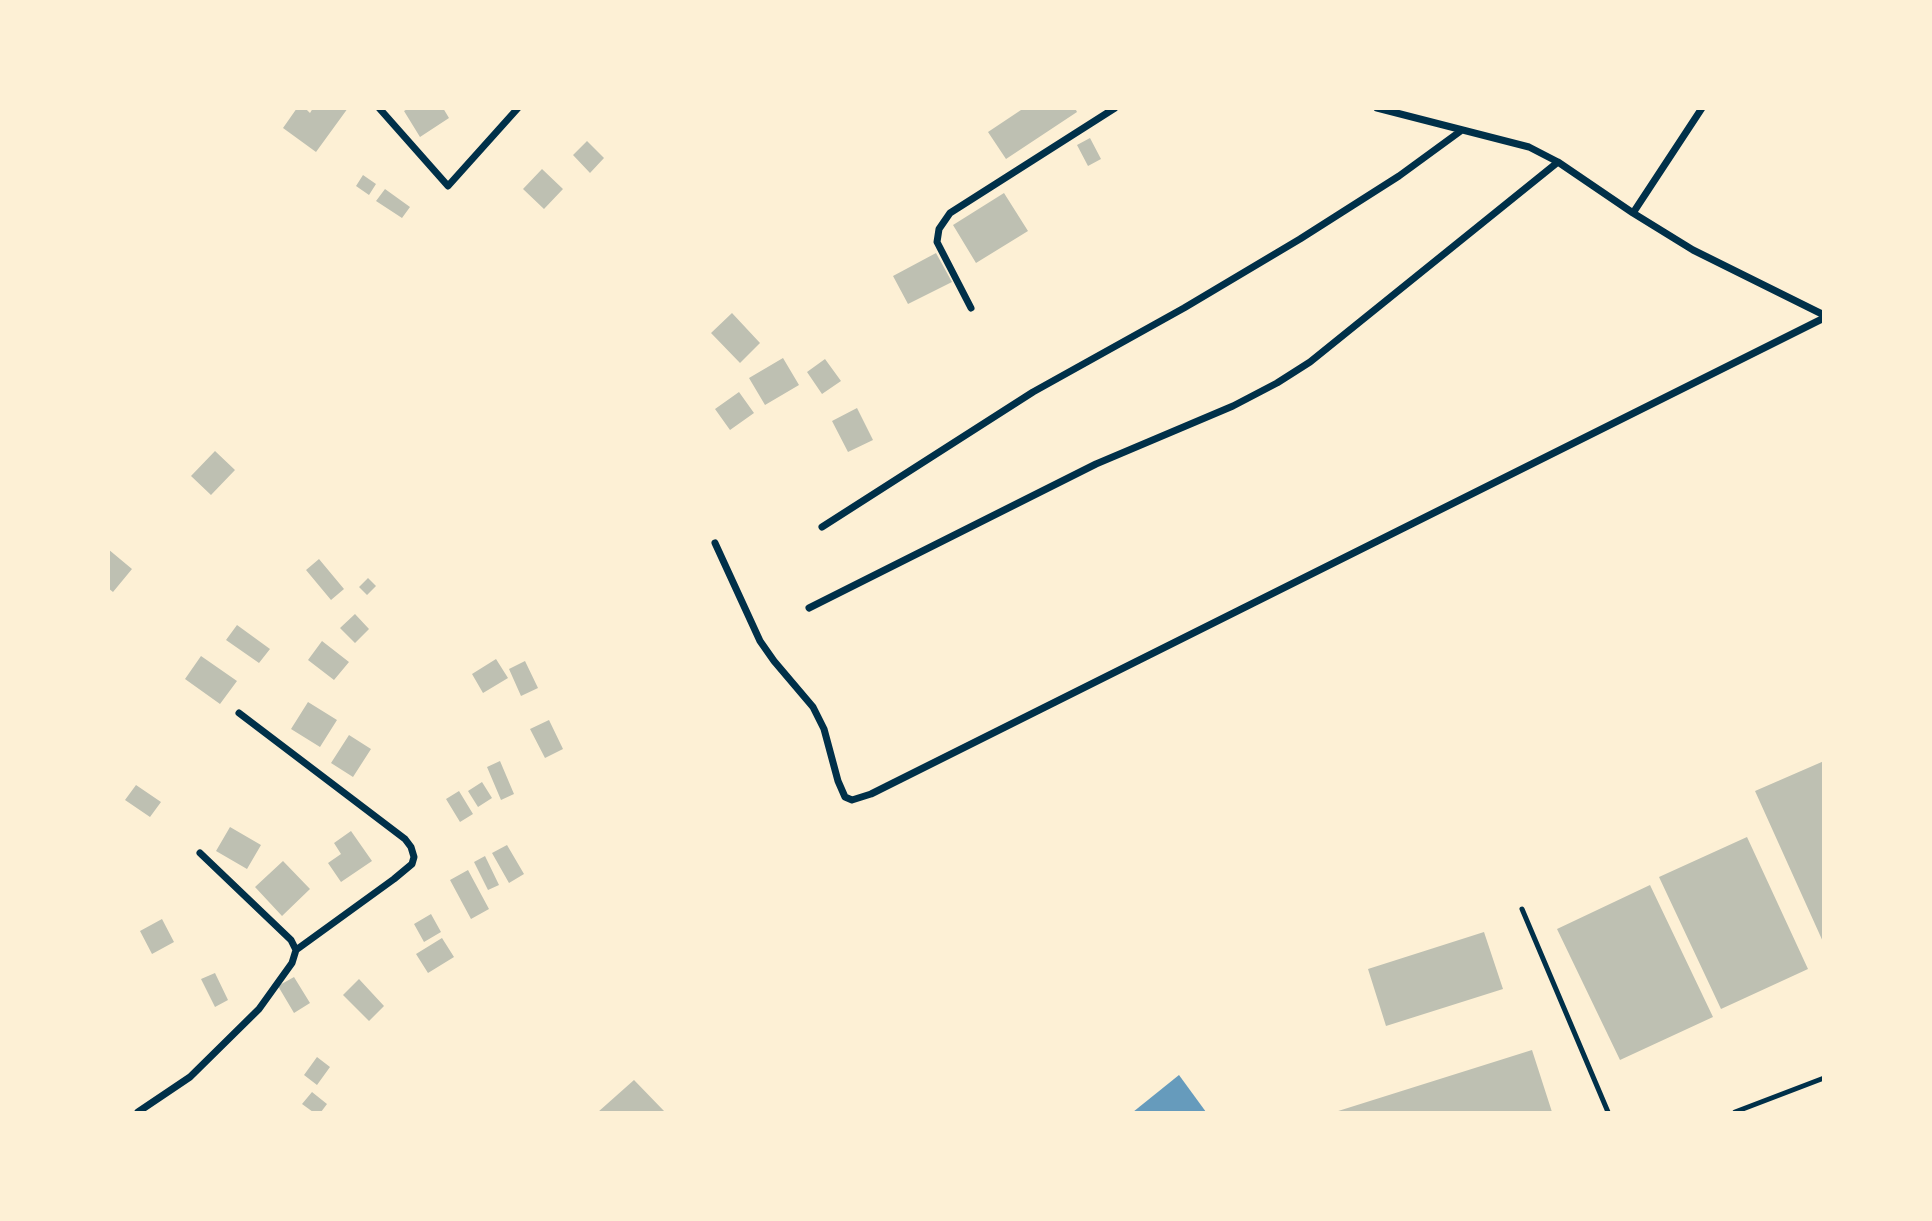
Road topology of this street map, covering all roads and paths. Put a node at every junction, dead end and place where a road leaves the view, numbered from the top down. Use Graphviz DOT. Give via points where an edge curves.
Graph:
graph roads {
  1 [pos="379,108"];
  2 [pos="518,108"];
  3 [pos="1115,108"];
  4 [pos="1377,108"];
  5 [pos="1702,108"];
  6 [pos="1462,130"];
  7 [pos="1558,162"];
  8 [pos="1633,213"];
  9 [pos="971,308"];
  10 [pos="1824,317"];
  11 [pos="822,527"];
  12 [pos="715,544"];
  13 [pos="809,608"];
  14 [pos="239,713"];
  15 [pos="200,853"];
  16 [pos="1522,909"];
  17 [pos="296,950"];
  18 [pos="1824,1078"];
  19 [pos="138,1112"];
  20 [pos="1608,1112"];
  21 [pos="1735,1112"];
  1 -- 2 [label="street" via="448,186"];
  3 -- 9 [label="street" via="950,213 937,242"];
  4 -- 6 [label="street"];
  5 -- 8 [label="street"];
  6 -- 7 [label="street" via="1529,147"];
  6 -- 11 [label="street" via="1300,239 1033,391"];
  7 -- 8 [label="street"];
  7 -- 13 [label="street" via="1310,362 1277,383 1096,464"];
  8 -- 10 [label="street" via="1693,250"];
  10 -- 12 [label="street" via="852,800 845,797 838,781 813,707 760,641"];
  14 -- 17 [label="street" via="405,839 414,856 412,864 394,880"];
  15 -- 17 [label="street"];
  16 -- 20 [label="lane"];
  17 -- 19 [label="street" via="292,963 259,1009 190,1077"];
  18 -- 21 [label="lane"];
}
